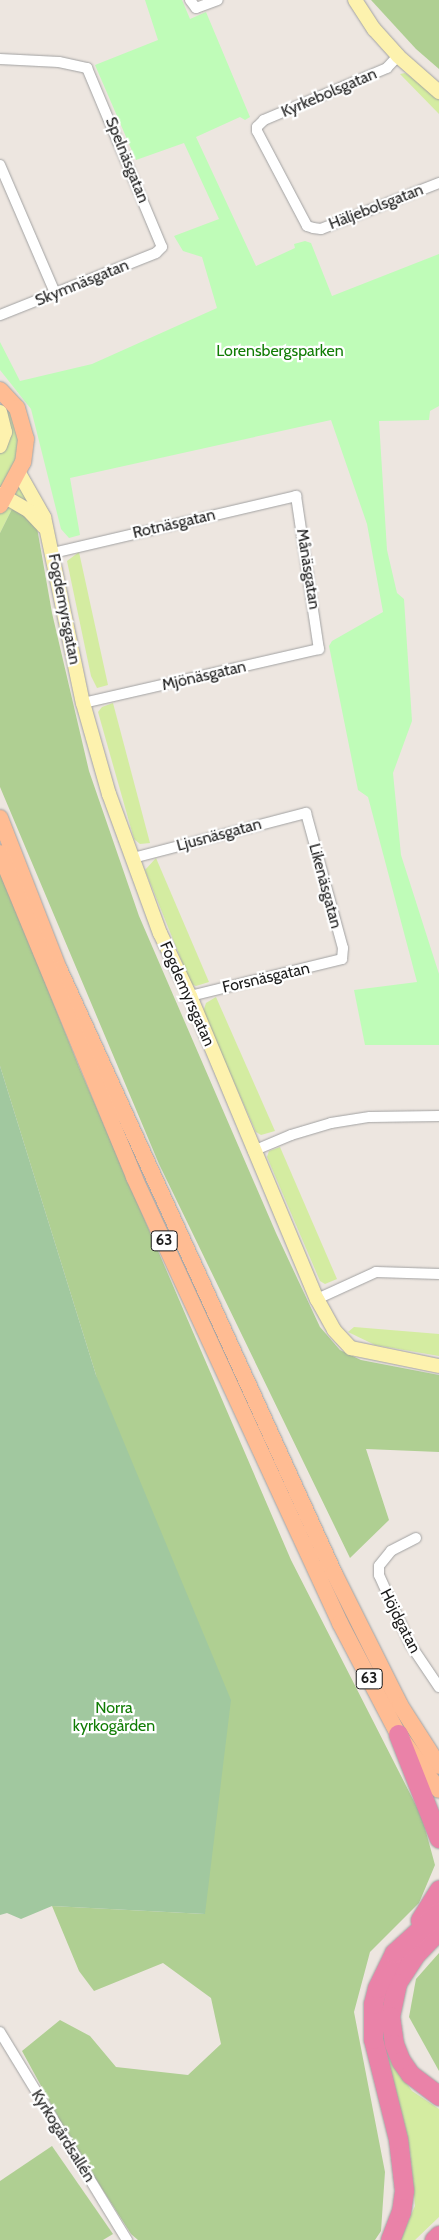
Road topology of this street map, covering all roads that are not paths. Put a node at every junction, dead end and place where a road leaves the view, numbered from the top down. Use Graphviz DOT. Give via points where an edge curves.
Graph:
graph roads {
  1 [pos="218,0"];
  2 [pos="354,0"];
  3 [pos="193,4"];
  4 [pos="398,56"];
  5 [pos="0,59"];
  6 [pos="439,92"];
  7 [pos="0,165"];
  8 [pos="439,182"];
  9 [pos="313,228"];
  10 [pos="162,248"];
  11 [pos="55,293"];
  12 [pos="0,315"];
  13 [pos="0,390"];
  14 [pos="0,412"];
  15 [pos="0,446"];
  16 [pos="19,473"];
  17 [pos="296,496"];
  18 [pos="2,498"];
  19 [pos="49,534"];
  20 [pos="53,553"];
  21 [pos="320,642"];
  22 [pos="82,703"];
  23 [pos="306,813"];
  24 [pos="0,818"];
  25 [pos="0,853"];
  26 [pos="133,858"];
  27 [pos="342,959"];
  28 [pos="190,996"];
  29 [pos="439,1116"];
  30 [pos="253,1151"];
  31 [pos="439,1274"];
  32 [pos="317,1299"];
  33 [pos="439,1366"];
  34 [pos="416,1538"];
  35 [pos="439,1687"];
  36 [pos="398,1734"];
  37 [pos="439,1766"];
  38 [pos="439,1790"];
  39 [pos="439,1838"];
  40 [pos="439,1889"];
  41 [pos="439,1912"];
  42 [pos="439,1930"];
  43 [pos="403,1944"];
  44 [pos="0,2032"];
  45 [pos="439,2096"];
  46 [pos="439,2235"];
  47 [pos="127,2240"];
  48 [pos="390,2240"];
  49 [pos="434,2240"];
  1 -- 3 [label="street"];
  2 -- 4 [label="street"];
  4 -- 6 [label="street"];
  4 -- 9 [label="street, Kyrkebolsgatan" via="388,68 264,120 257,126 307,226"];
  5 -- 10 [label="street, Spelnäsgatan" via="59,62 87,68"];
  7 -- 11 [label="street"];
  8 -- 9 [label="street, Häljebolsgatan" via="321,229"];
  10 -- 11 [label="street, Skymnäsgatan"];
  11 -- 12 [label="street, Skymnäsgatan"];
  13 -- 16 [label="main road" via="16,408 25,428 26,450"];
  14 -- 15 [label="street" via="5,432"];
  16 -- 18 [label="main road"];
  16 -- 19 [label="street, Fogdemyrsgatan" via="40,508"];
  17 -- 20 [label="street, Rotnäsgatan"];
  17 -- 21 [label="street, Månäsgatan"];
  18 -- 19 [label="street, Fogdemyrsgatan" via="29,511"];
  19 -- 20 [label="street, Fogdemyrsgatan"];
  20 -- 22 [label="street, Fogdemyrsgatan"];
  21 -- 22 [label="street, Mjönäsgatan" via="319,649 310,652"];
  22 -- 26 [label="street, Fogdemyrsgatan" via="109,794"];
  23 -- 26 [label="street, Ljusnäsgatan"];
  23 -- 27 [label="street, Likenäsgatan" via="342,948"];
  24 -- 37 [label="main road, 63" via="96,1051 334,1573 400,1705"];
  25 -- 36 [label="main road, 63" via="134,1177 336,1614"];
  26 -- 28 [label="street, Fogdemyrsgatan" via="160,933"];
  27 -- 28 [label="street, Forsnäsgatan"];
  28 -- 30 [label="street, Fogdemyrsgatan"];
  29 -- 30 [label="street" via="370,1116 332,1123 291,1134"];
  30 -- 32 [label="street, Fogdemyrsgatan"];
  31 -- 32 [label="street" via="376,1272"];
  32 -- 33 [label="street, Fogdemyrsgatan" via="334,1330 351,1348"];
  34 -- 35 [label="street, Höjdgatan" via="391,1551 379,1566 379,1575 410,1644"];
  36 -- 38 [label="main road, 63"];
  36 -- 39 [label="highway"];
  40 -- 43 [label="highway"];
  41 -- 43 [label="highway"];
  42 -- 45 [label="highway" via="415,1955 397,1983 390,2016 394,2044 406,2068 426,2089"];
  43 -- 48 [label="highway" via="394,1953 377,1988 372,2020 373,2040 402,2166 401,2212"];
  44 -- 47 [label="street, Kyrkogårdsallén"];
  46 -- 49 [label="highway"];
}
